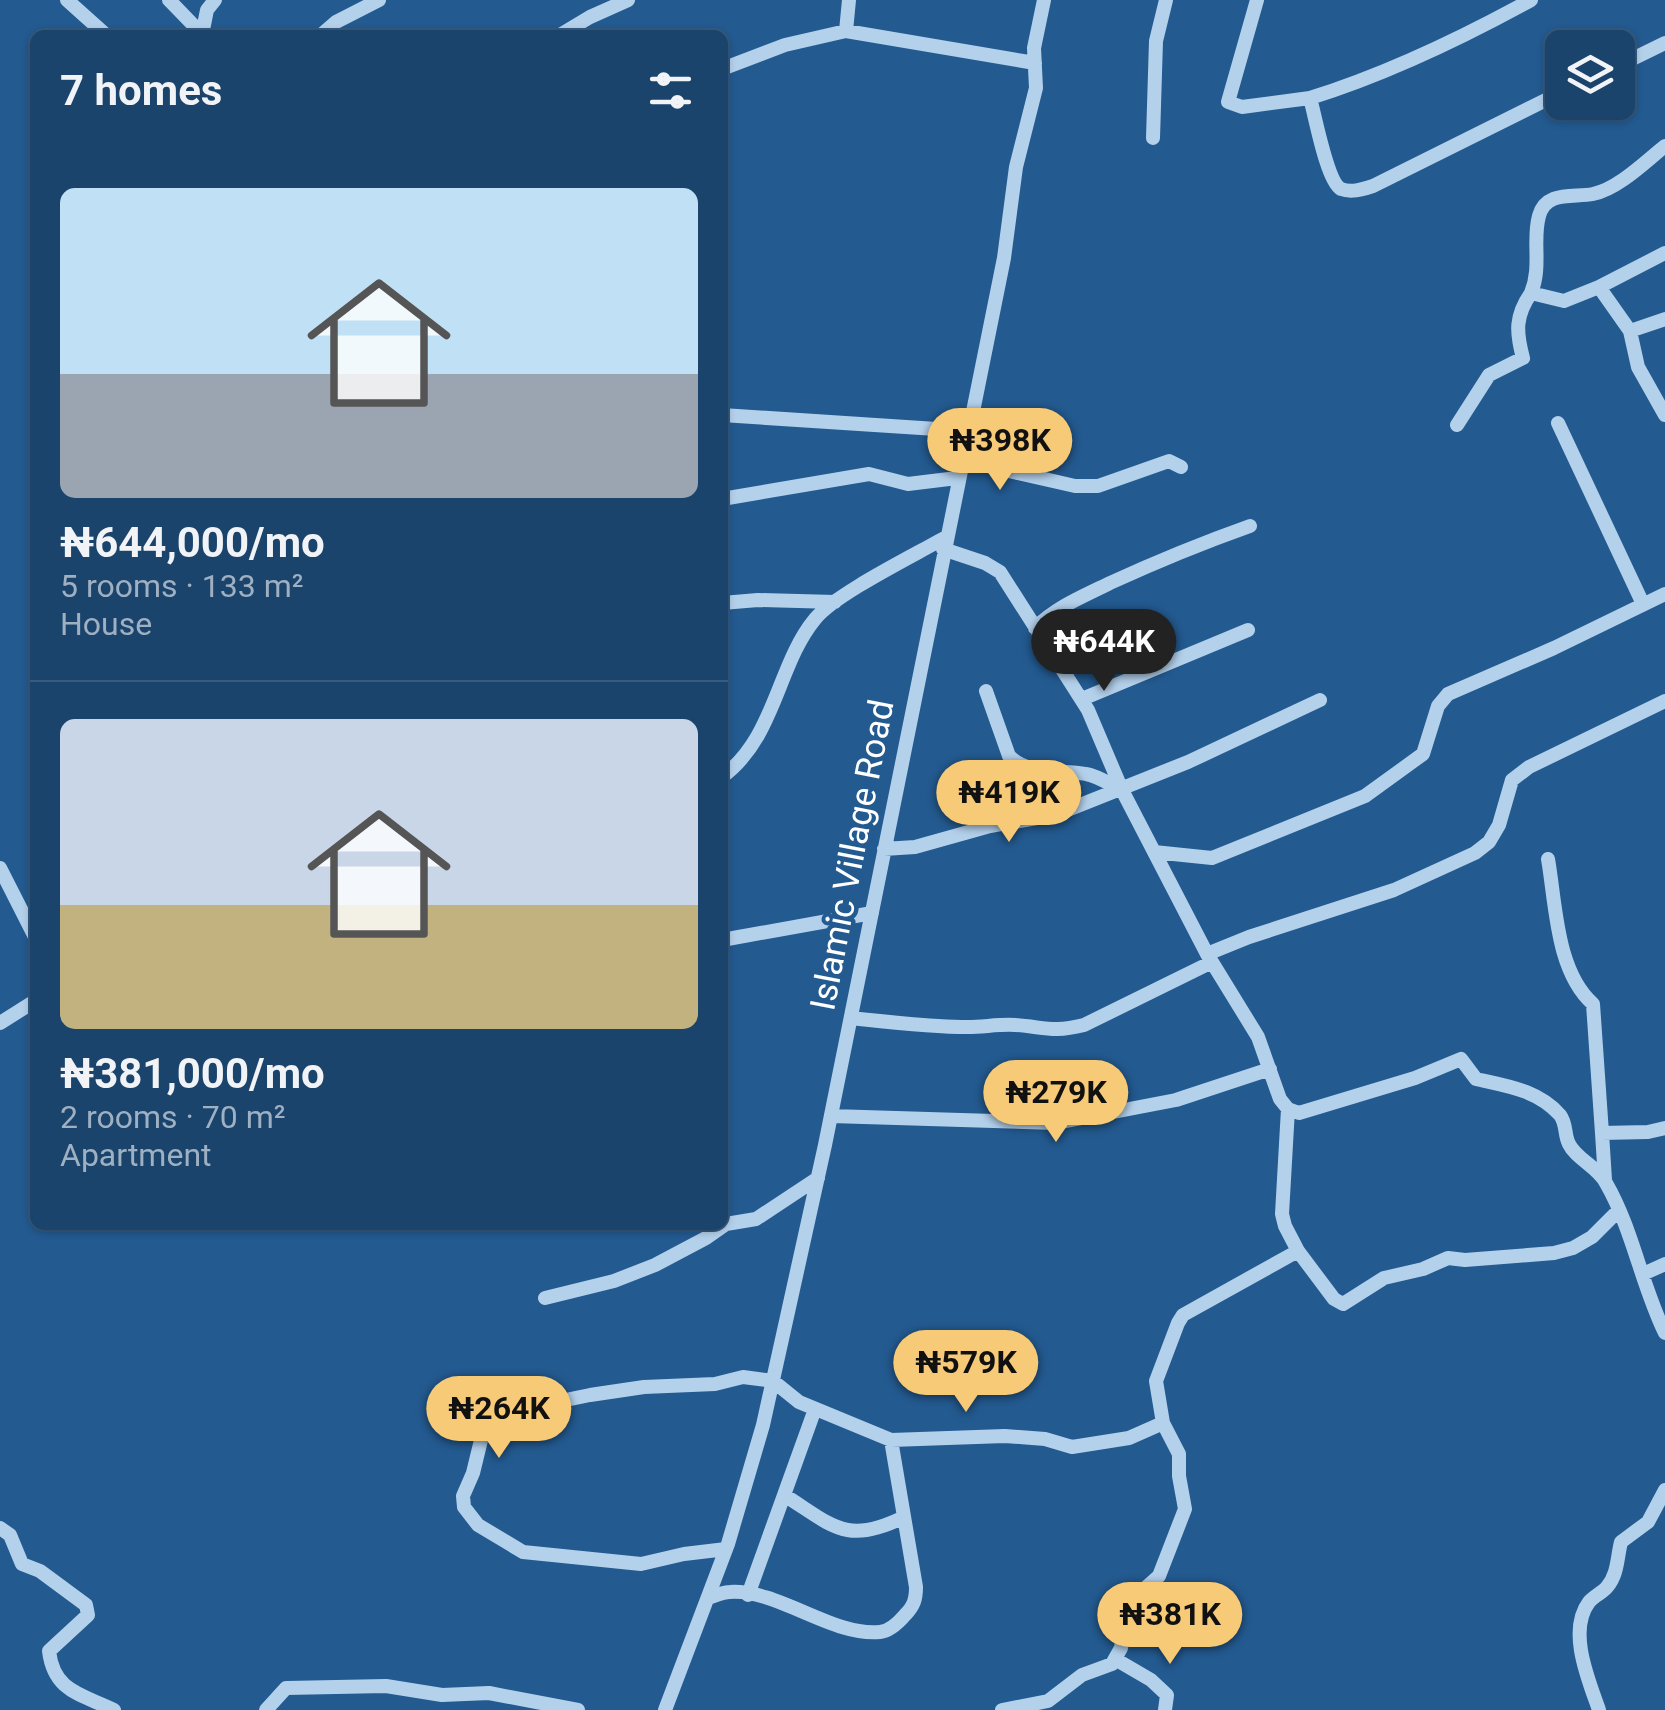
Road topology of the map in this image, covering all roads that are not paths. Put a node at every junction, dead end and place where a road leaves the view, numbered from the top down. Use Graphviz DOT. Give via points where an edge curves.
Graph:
graph roads {
  1 [pos="68,0"];
  2 [pos="168,0"];
  3 [pos="215,0"];
  4 [pos="379,0"];
  5 [pos="628,0"];
  6 [pos="849,0"];
  7 [pos="1044,0"];
  8 [pos="1166,0"];
  9 [pos="1256,0"];
  10 [pos="1530,0"];
  11 [pos="101,30"];
  12 [pos="198,30"];
  13 [pos="203,30"];
  14 [pos="327,30"];
  15 [pos="568,30"];
  16 [pos="846,31"];
  17 [pos="1665,43"];
  18 [pos="1635,58"];
  19 [pos="1035,63"];
  20 [pos="728,67"];
  21 [pos="1310,98"];
  22 [pos="1545,100"];
  23 [pos="1153,138"];
  24 [pos="1665,146"];
  25 [pos="1665,253"];
  26 [pos="1599,287"];
  27 [pos="1530,293"];
  28 [pos="1665,319"];
  29 [pos="1630,331"];
  30 [pos="728,415"];
  31 [pos="1665,415"];
  32 [pos="1558,423"];
  33 [pos="1457,425"];
  34 [pos="967,431"];
  35 [pos="961,460"];
  36 [pos="1181,466"];
  37 [pos="957,478"];
  38 [pos="728,498"];
  39 [pos="1250,526"];
  40 [pos="944,543"];
  41 [pos="1665,594"];
  42 [pos="728,602"];
  43 [pos="835,602"];
  44 [pos="1643,604"];
  45 [pos="1035,628"];
  46 [pos="1248,630"];
  47 [pos="986,692"];
  48 [pos="1082,700"];
  49 [pos="1320,700"];
  50 [pos="1665,700"];
  51 [pos="728,771"];
  52 [pos="1122,790"];
  53 [pos="884,850"];
  54 [pos="1154,852"];
  55 [pos="1548,859"];
  56 [pos="0,868"];
  57 [pos="872,913"];
  58 [pos="30,926"];
  59 [pos="728,939"];
  60 [pos="1209,958"];
  61 [pos="30,1004"];
  62 [pos="850,1018"];
  63 [pos="0,1023"];
  64 [pos="1270,1069"];
  65 [pos="1288,1109"];
  66 [pos="831,1116"];
  67 [pos="1665,1128"];
  68 [pos="1602,1133"];
  69 [pos="818,1178"];
  70 [pos="1605,1180"];
  71 [pos="1618,1212"];
  72 [pos="728,1224"];
  73 [pos="717,1230"];
  74 [pos="1298,1251"];
  75 [pos="1665,1264"];
  76 [pos="1643,1274"];
  77 [pos="545,1298"];
  78 [pos="1665,1333"];
  79 [pos="772,1381"];
  80 [pos="815,1409"];
  81 [pos="1163,1423"];
  82 [pos="891,1440"];
  83 [pos="1665,1490"];
  84 [pos="784,1495"];
  85 [pos="904,1517"];
  86 [pos="0,1528"];
  87 [pos="726,1549"];
  88 [pos="748,1594"];
  89 [pos="708,1598"];
  90 [pos="1115,1658"];
  91 [pos="114,1710"];
  92 [pos="266,1710"];
  93 [pos="578,1710"];
  94 [pos="665,1710"];
  95 [pos="1002,1710"];
  96 [pos="1165,1710"];
  97 [pos="1599,1710"];
  1 -- 11 [label="street"];
  2 -- 12 [label="street"];
  3 -- 13 [label="street"];
  4 -- 14 [label="street"];
  5 -- 15 [label="street"];
  6 -- 16 [label="street"];
  7 -- 19 [label="street, Islamic Village Road"];
  8 -- 23 [label="street" via="1156,41"];
  9 -- 21 [label="street" via="1228,102 1242,107"];
  10 -- 21 [label="street" via="1409,60"];
  16 -- 19 [label="street"];
  16 -- 20 [label="street"];
  17 -- 18 [label="street"];
  19 -- 34 [label="street, Islamic Village Road" via="1036,88"];
  21 -- 22 [label="street" via="1335,184 1354,191"];
  24 -- 27 [label="street" via="1595,194 1556,198 1542,208"];
  25 -- 26 [label="street"];
  26 -- 27 [label="street" via="1564,301"];
  26 -- 29 [label="street"];
  27 -- 33 [label="street" via="1516,332 1523,358 1489,375"];
  28 -- 29 [label="street"];
  29 -- 31 [label="street" via="1638,367"];
  30 -- 34 [label="street"];
  32 -- 44 [label="street"];
  34 -- 35 [label="street, Islamic Village Road"];
  35 -- 36 [label="street" via="1075,486 1098,486 1169,461"];
  35 -- 37 [label="street, Islamic Village Road"];
  37 -- 38 [label="street" via="908,484 869,474"];
  37 -- 40 [label="street, Islamic Village Road"];
  39 -- 45 [label="street" via="1080,596"];
  40 -- 43 [label="street"];
  40 -- 45 [label="street" via="1000,572"];
  40 -- 53 [label="street, Islamic Village Road"];
  41 -- 44 [label="street"];
  42 -- 43 [label="street"];
  43 -- 51 [label="street" via="813,621 749,752"];
  44 -- 54 [label="street" via="1448,694 1423,754 1364,796 1212,858"];
  45 -- 48 [label="street"];
  46 -- 48 [label="street"];
  47 -- 52 [label="street" via="1016,762 1087,774"];
  48 -- 52 [label="street"];
  49 -- 52 [label="street"];
  50 -- 60 [label="street" via="1512,780 1499,825 1474,852 1394,890 1250,936"];
  52 -- 53 [label="street" via="1054,816"];
  52 -- 54 [label="street"];
  53 -- 57 [label="street, Islamic Village Road"];
  54 -- 60 [label="street"];
  55 -- 68 [label="street" via="1562,942 1592,1004"];
  56 -- 58 [label="street"];
  57 -- 59 [label="street"];
  57 -- 62 [label="street, Islamic Village Road"];
  60 -- 62 [label="street" via="1064,1030"];
  60 -- 64 [label="street"];
  61 -- 63 [label="street"];
  62 -- 66 [label="street, Islamic Village Road"];
  64 -- 65 [label="street"];
  64 -- 66 [label="street" via="1176,1100 1056,1124"];
  65 -- 70 [label="street" via="1299,1113 1461,1059 1476,1079 1530,1092 1562,1116 1568,1144"];
  65 -- 74 [label="street" via="1282,1214"];
  66 -- 69 [label="street, Islamic Village Road"];
  67 -- 68 [label="street"];
  68 -- 70 [label="street"];
  69 -- 72 [label="street" via="756,1219"];
  69 -- 79 [label="street, Islamic Village Road"];
  70 -- 71 [label="street"];
  71 -- 74 [label="street" via="1573,1248 1448,1258 1384,1278 1343,1304"];
  71 -- 76 [label="street"];
  73 -- 77 [label="street" via="655,1265"];
  74 -- 81 [label="street" via="1183,1315 1156,1381"];
  75 -- 76 [label="street"];
  76 -- 78 [label="street"];
  79 -- 80 [label="street"];
  79 -- 87 [label="street, Islamic Village Road"];
  79 -- 87 [label="street" via="743,1377 644,1387 508,1412 482,1436 462,1496 478,1525 523,1552 641,1564"];
  80 -- 82 [label="street"];
  80 -- 84 [label="street"];
  81 -- 82 [label="street" via="1129,1438 1072,1447 1005,1436"];
  81 -- 90 [label="street" via="1179,1454 1185,1509 1159,1576 1126,1610"];
  82 -- 85 [label="street"];
  83 -- 97 [label="street" via="1648,1522 1621,1542 1616,1574 1585,1611 1581,1654"];
  84 -- 85 [label="street" via="847,1532 882,1528"];
  84 -- 88 [label="street"];
  85 -- 88 [label="street" via="916,1600 893,1626 880,1632 855,1628"];
  86 -- 91 [label="street" via="22,1564 86,1604 88,1615 49,1651 52,1670 63,1686"];
  87 -- 89 [label="street, Islamic Village Road"];
  88 -- 89 [label="street"];
  89 -- 94 [label="street, Islamic Village Road"];
  90 -- 95 [label="street" via="1048,1701"];
  90 -- 96 [label="street" via="1167,1694"];
  92 -- 93 [label="street" via="286,1688 325,1685 490,1693"];
}
